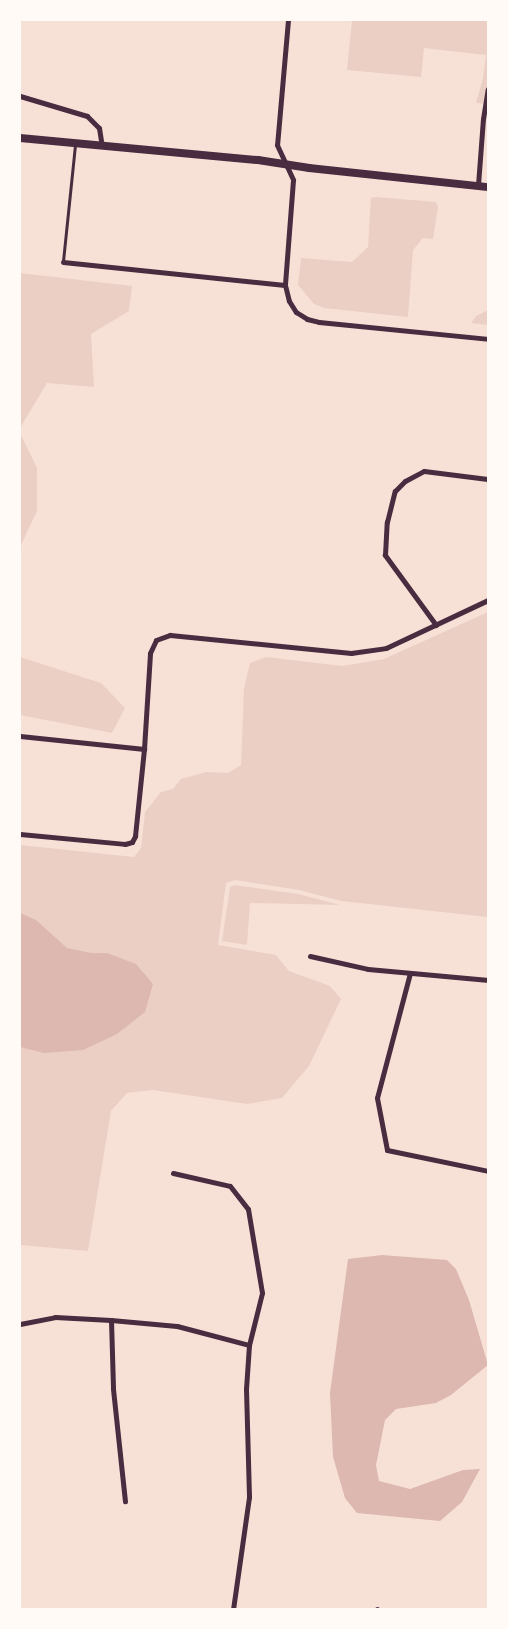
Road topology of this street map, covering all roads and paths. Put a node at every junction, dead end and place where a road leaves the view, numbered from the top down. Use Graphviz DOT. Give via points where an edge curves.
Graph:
graph roads {
  1 [pos="288,20"];
  2 [pos="489,88"];
  3 [pos="20,96"];
  4 [pos="20,138"];
  5 [pos="75,143"];
  6 [pos="102,146"];
  7 [pos="285,164"];
  8 [pos="478,185"];
  9 [pos="489,186"];
  10 [pos="63,262"];
  11 [pos="285,285"];
  12 [pos="489,339"];
  13 [pos="489,479"];
  14 [pos="489,600"];
  15 [pos="436,625"];
  16 [pos="20,736"];
  17 [pos="144,748"];
  18 [pos="20,834"];
  19 [pos="310,956"];
  20 [pos="410,973"];
  21 [pos="489,980"];
  22 [pos="489,1171"];
  23 [pos="173,1173"];
  24 [pos="111,1320"];
  25 [pos="20,1324"];
  26 [pos="249,1345"];
  27 [pos="125,1500"];
  28 [pos="233,1610"];
  1 -- 7 [label="street" via="277,144"];
  2 -- 8 [label="street"];
  3 -- 6 [label="street" via="87,116 99,128"];
  4 -- 5 [label="main road"];
  5 -- 6 [label="main road"];
  5 -- 10 [label="lane"];
  6 -- 7 [label="main road"];
  7 -- 8 [label="main road"];
  7 -- 11 [label="street" via="293,180"];
  8 -- 9 [label="main road"];
  10 -- 11 [label="street"];
  11 -- 12 [label="street" via="296,312 307,319"];
  13 -- 15 [label="street" via="424,471 405,480 395,491 387,522 385,555"];
  14 -- 15 [label="street"];
  15 -- 17 [label="street" via="386,648 351,653 170,635 156,640 150,653"];
  16 -- 17 [label="street"];
  17 -- 18 [label="street" via="132,842"];
  19 -- 20 [label="street" via="368,969"];
  20 -- 21 [label="street"];
  20 -- 22 [label="street" via="376,1098 387,1150"];
  23 -- 26 [label="street" via="230,1186 248,1209 262,1293"];
  24 -- 25 [label="street" via="55,1317"];
  24 -- 26 [label="street" via="177,1326"];
  24 -- 27 [label="street" via="113,1389"];
  26 -- 28 [label="street" via="249,1497"];
}
